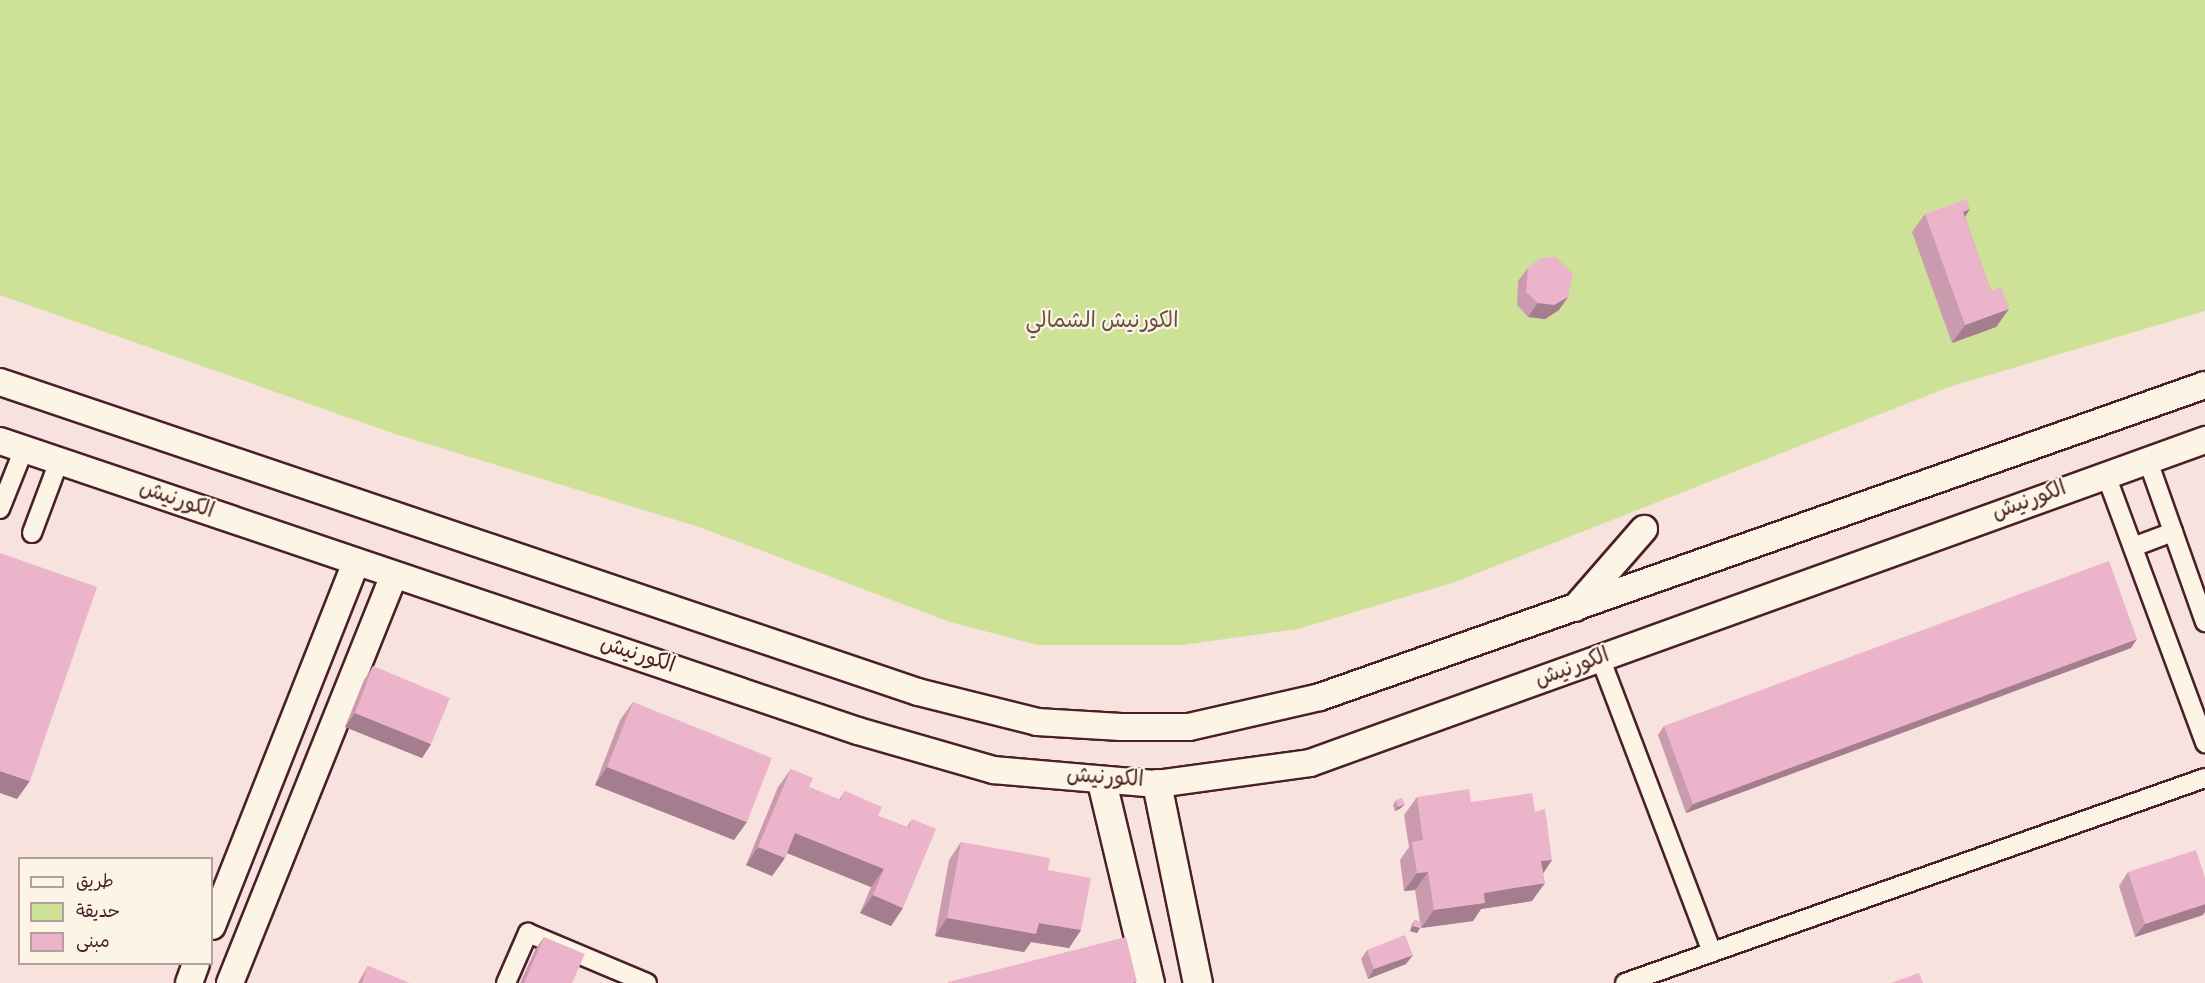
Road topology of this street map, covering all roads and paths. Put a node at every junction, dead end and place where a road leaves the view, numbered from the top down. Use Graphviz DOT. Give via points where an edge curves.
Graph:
graph roads {
  1 [pos="0,382"];
  2 [pos="2205,385"];
  3 [pos="2205,440"];
  4 [pos="12,445"];
  5 [pos="2148,460"];
  6 [pos="59,461"];
  7 [pos="2106,475"];
  8 [pos="0,509"];
  9 [pos="1644,529"];
  10 [pos="32,532"];
  11 [pos="2173,532"];
  12 [pos="2133,547"];
  13 [pos="356,563"];
  14 [pos="394,576"];
  15 [pos="1572,611"];
  16 [pos="2205,622"];
  17 [pos="1602,660"];
  18 [pos="2205,742"];
  19 [pos="2205,778"];
  20 [pos="1102,782"];
  21 [pos="1157,784"];
  22 [pos="213,923"];
  23 [pos="1712,952"];
  24 [pos="195,965"];
  25 [pos="189,983"];
  26 [pos="230,983"];
  27 [pos="506,983"];
  28 [pos="647,983"];
  29 [pos="1150,983"];
  30 [pos="1198,983"];
  31 [pos="1625,983"];
  1 -- 15 [label="main road" via="918,692 1037,722 1189,727 1320,697"];
  2 -- 15 [label="main road"];
  3 -- 5 [label="main road, الكورنيش"];
  4 -- 6 [label="main road, الكورنيش"];
  4 -- 8 [label="street"];
  5 -- 7 [label="main road, الكورنيش"];
  5 -- 11 [label="street"];
  6 -- 10 [label="street"];
  6 -- 13 [label="main road, الكورنيش"];
  7 -- 12 [label="street"];
  7 -- 17 [label="main road, الكورنيش"];
  9 -- 15 [label="main road"];
  11 -- 12 [label="street"];
  11 -- 16 [label="street"];
  12 -- 18 [label="street"];
  13 -- 14 [label="main road, الكورنيش"];
  13 -- 22 [label="main road"];
  14 -- 20 [label="main road, الكورنيش" via="880,738 993,770"];
  14 -- 26 [label="main road"];
  17 -- 21 [label="main road, الكورنيش" via="1310,763"];
  17 -- 23 [label="street"];
  19 -- 23 [label="street"];
  20 -- 21 [label="main road, الكورنيش"];
  20 -- 29 [label="main road"];
  21 -- 30 [label="main road"];
  23 -- 31 [label="street"];
  24 -- 25 [label="main road"];
  27 -- 28 [label="street" via="528,933"];
}
